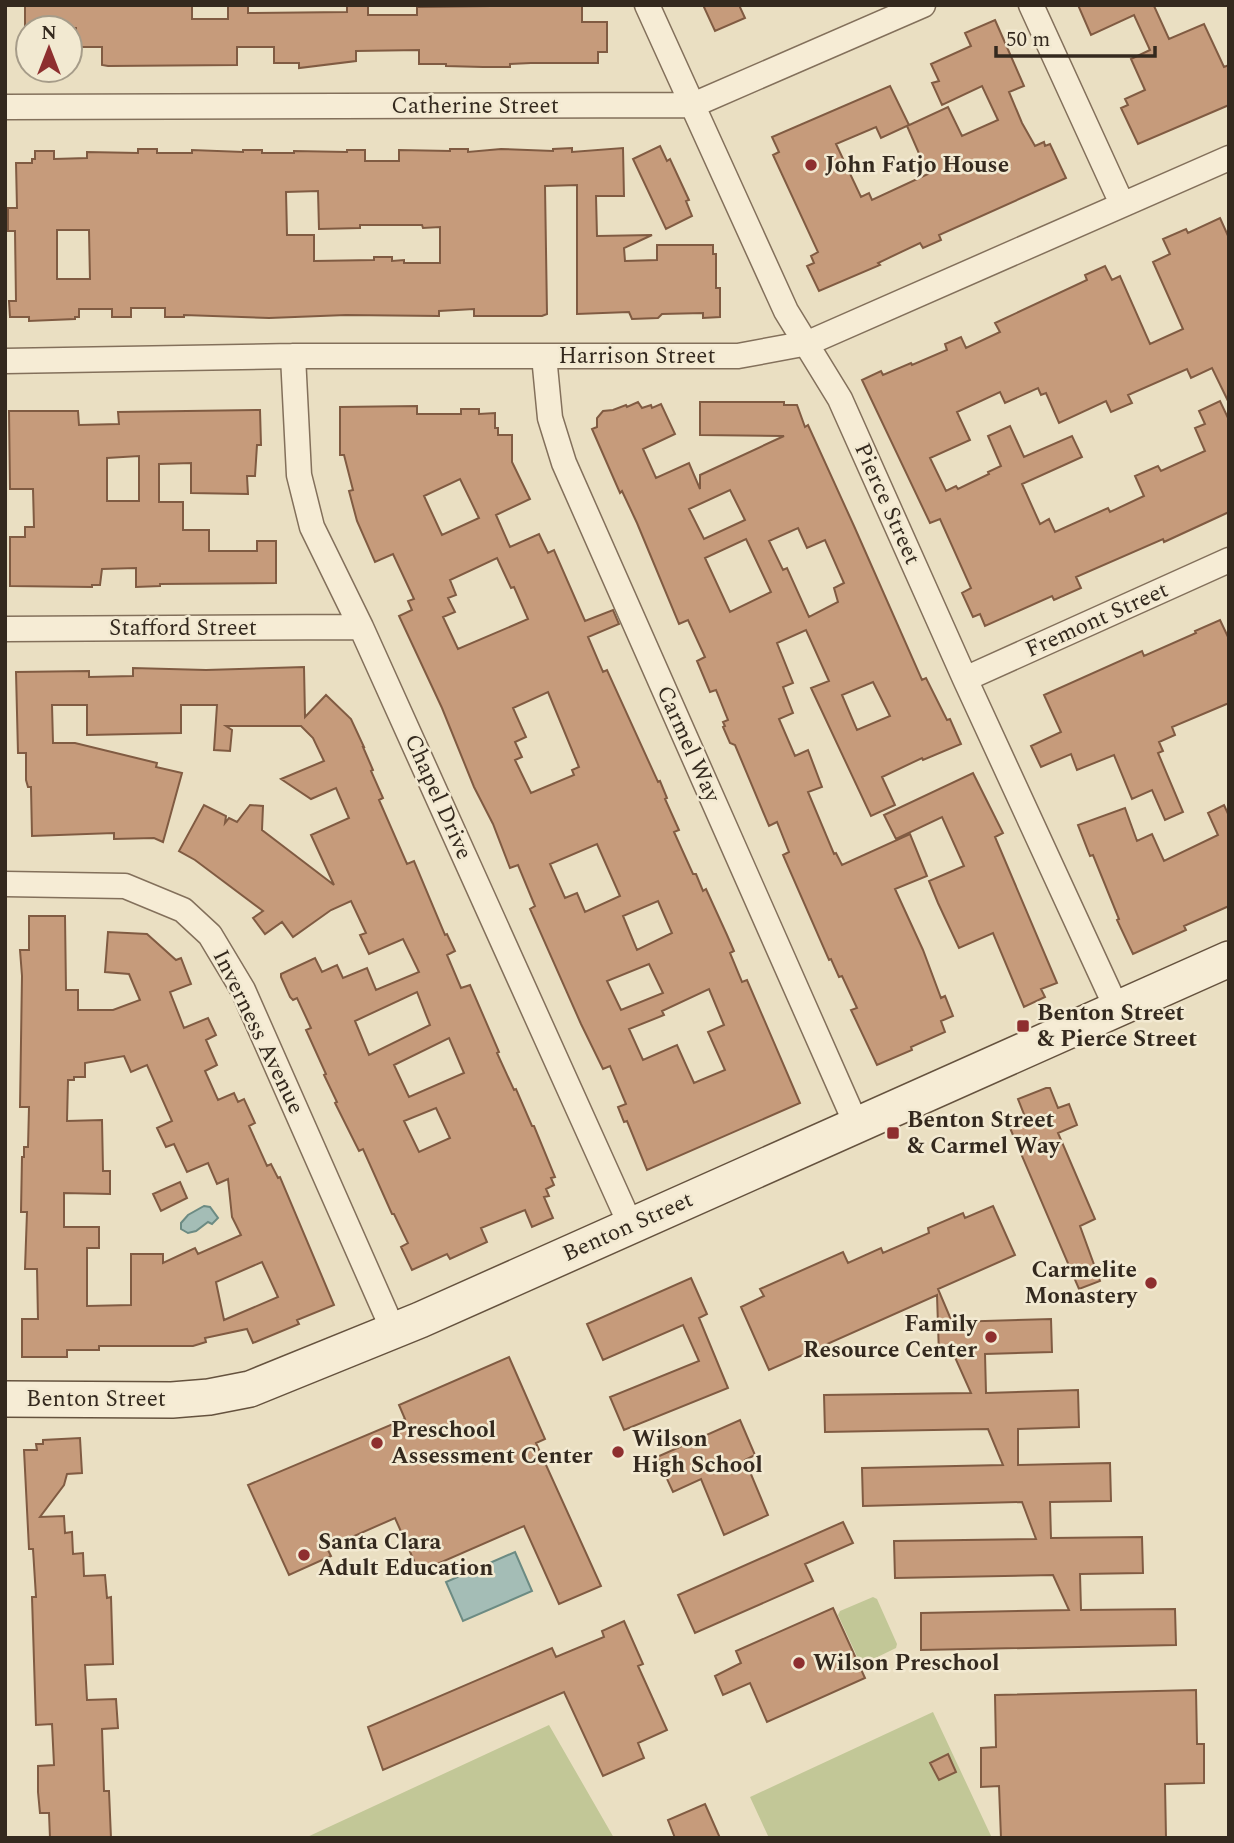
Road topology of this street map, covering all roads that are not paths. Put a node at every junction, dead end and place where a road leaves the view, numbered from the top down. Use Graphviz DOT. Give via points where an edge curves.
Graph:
graph roads {
  1 [pos="647,5"];
  2 [pos="923,5"];
  3 [pos="1031,5"];
  4 [pos="693,106"];
  5 [pos="5,107"];
  6 [pos="1229,158"];
  7 [pos="1122,204"];
  8 [pos="808,343"];
  9 [pos="293,356"];
  10 [pos="544,356"];
  11 [pos="5,361"];
  12 [pos="1229,560"];
  13 [pos="361,627"];
  14 [pos="5,629"];
  15 [pos="965,679"];
  16 [pos="5,884"];
  17 [pos="1229,959"];
  18 [pos="1117,1009"];
  19 [pos="857,1126"];
  20 [pos="631,1226"];
  21 [pos="394,1332"];
  22 [pos="5,1399"];
  1 -- 4 [label="street, Pierce Street"];
  2 -- 4 [label="street, Catherine Street"];
  3 -- 7 [label="street"];
  4 -- 5 [label="street, Catherine Street"];
  4 -- 8 [label="street, Pierce Street" via="786,311"];
  6 -- 7 [label="street, Harrison Street"];
  7 -- 8 [label="street, Harrison Street"];
  8 -- 10 [label="street, Harrison Street" via="738,356"];
  8 -- 15 [label="street, Pierce Street" via="840,399"];
  9 -- 10 [label="street, Harrison Street"];
  9 -- 11 [label="street, Harrison Street"];
  9 -- 13 [label="street, Chapel Drive" via="299,475 312,527"];
  10 -- 19 [label="street, Carmel Way" via="550,418 564,463"];
  12 -- 15 [label="street, Fremont Street"];
  13 -- 14 [label="street, Stafford Street"];
  13 -- 20 [label="street, Chapel Drive"];
  15 -- 18 [label="street, Pierce Street"];
  16 -- 21 [label="street, Inverness Avenue" via="125,886 183,910 210,935 243,990"];
  17 -- 18 [label="main road, Benton Street"];
  18 -- 19 [label="main road, Benton Street"];
  19 -- 20 [label="main road, Benton Street"];
  20 -- 21 [label="main road, Benton Street"];
  21 -- 22 [label="main road, Benton Street" via="250,1389 209,1397"];
}
